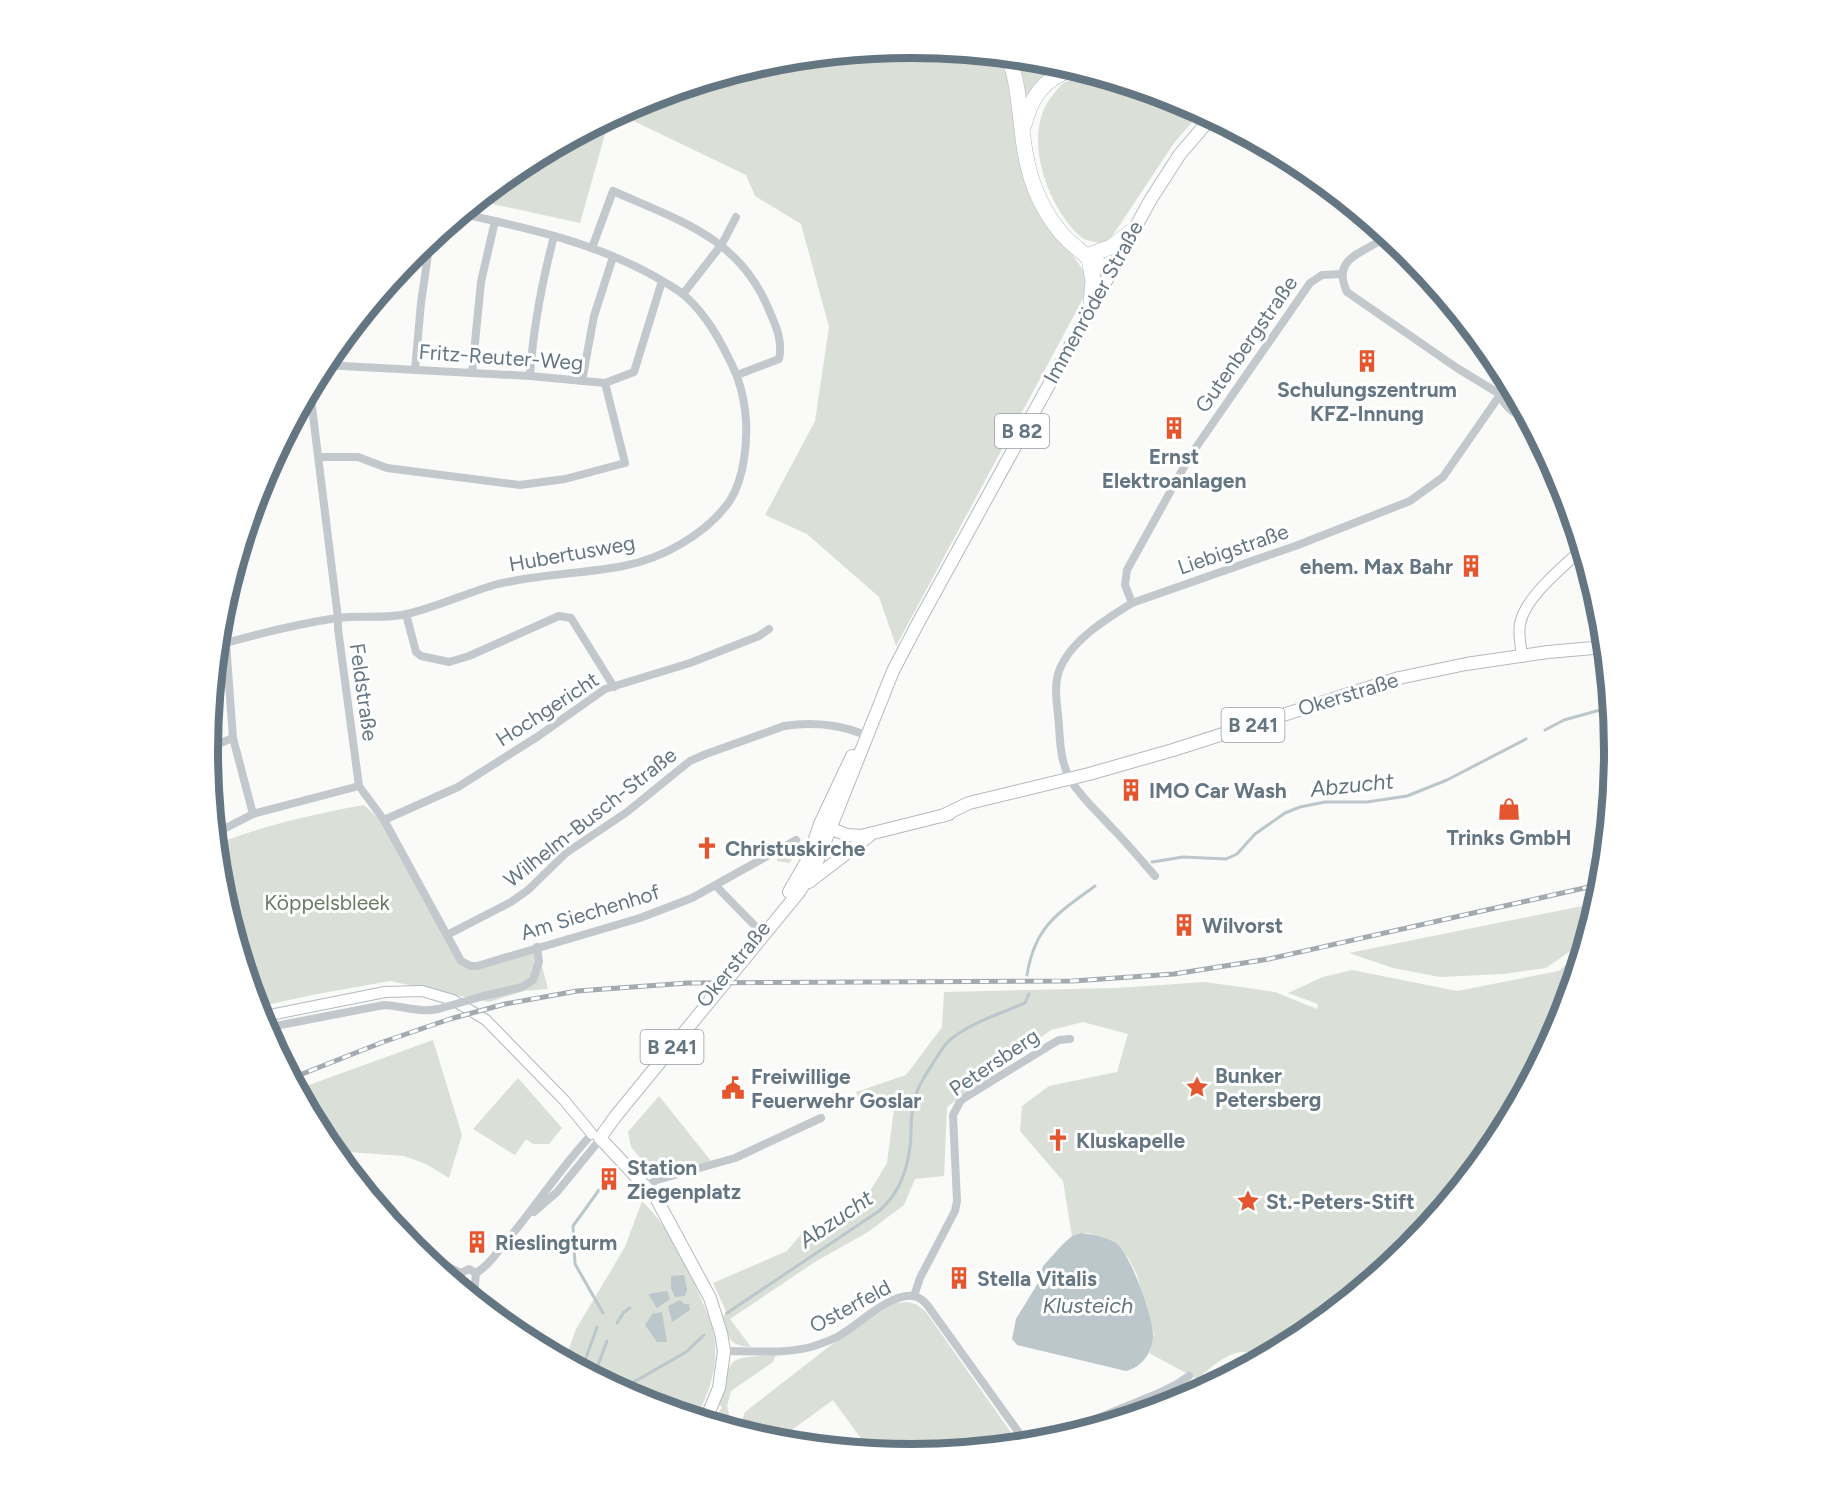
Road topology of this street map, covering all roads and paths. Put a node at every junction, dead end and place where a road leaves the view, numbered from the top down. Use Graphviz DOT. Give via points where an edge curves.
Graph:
graph roads {
  1 [pos="1012,66"];
  2 [pos="1058,75"];
  3 [pos="1206,124"];
  4 [pos="1023,128"];
  5 [pos="472,216"];
  6 [pos="736,216"];
  7 [pos="495,221"];
  8 [pos="1132,231"];
  9 [pos="554,236"];
  10 [pos="1379,240"];
  11 [pos="722,244"];
  12 [pos="592,248"];
  13 [pos="428,255"];
  14 [pos="1086,255"];
  15 [pos="613,257"];
  16 [pos="1112,269"];
  17 [pos="1342,274"];
  18 [pos="662,281"];
  19 [pos="683,294"];
  20 [pos="1092,305"];
  21 [pos="335,366"];
  22 [pos="415,370"];
  23 [pos="472,373"];
  24 [pos="737,375"];
  25 [pos="530,376"];
  26 [pos="582,381"];
  27 [pos="605,383"];
  28 [pos="1500,395"];
  29 [pos="1507,397"];
  30 [pos="312,404"];
  31 [pos="1516,413"];
  32 [pos="319,457"];
  33 [pos="970,526"];
  34 [pos="1576,555"];
  35 [pos="1132,603"];
  36 [pos="406,614"];
  37 [pos="338,618"];
  38 [pos="770,629"];
  39 [pos="227,643"];
  40 [pos="1597,648"];
  41 [pos="1524,656"];
  42 [pos="224,661"];
  43 [pos="614,687"];
  44 [pos="863,735"];
  45 [pos="233,738"];
  46 [pos="218,744"];
  47 [pos="1070,779"];
  48 [pos="359,786"];
  49 [pos="253,814"];
  50 [pos="384,820"];
  51 [pos="827,823"];
  52 [pos="223,829"];
  53 [pos="872,834"];
  54 [pos="796,840"];
  55 [pos="1155,876"];
  56 [pos="716,886"];
  57 [pos="803,886"];
  58 [pos="760,931"];
  59 [pos="447,935"];
  60 [pos="537,947"];
  61 [pos="744,955"];
  62 [pos="471,966"];
  63 [pos="270,1015"];
  64 [pos="275,1026"];
  65 [pos="1070,1039"];
  66 [pos="821,1118"];
  67 [pos="596,1136"];
  68 [pos="644,1187"];
  69 [pos="524,1221"];
  70 [pos="448,1267"];
  71 [pos="461,1273"];
  72 [pos="476,1273"];
  73 [pos="460,1277"];
  74 [pos="475,1284"];
  75 [pos="471,1286"];
  76 [pos="475,1289"];
  77 [pos="914,1296"];
  78 [pos="724,1356"];
  79 [pos="1189,1376"];
  80 [pos="1159,1393"];
  81 [pos="1162,1398"];
  82 [pos="703,1412"];
  83 [pos="708,1414"];
  84 [pos="1091,1421"];
  85 [pos="1021,1436"];
  1 -- 4 [label="highway"];
  2 -- 4 [label="highway" via="1040,89"];
  3 -- 8 [label="main road, Immenröder Straße / B 82" via="1167,172"];
  4 -- 14 [label="highway" via="1027,165 1044,208 1061,233"];
  5 -- 7 [label="street, Hubertusweg"];
  6 -- 11 [label="street"];
  7 -- 9 [label="street, Hubertusweg"];
  7 -- 23 [label="street" via="481,282"];
  8 -- 14 [label="highway" via="1111,247"];
  8 -- 16 [label="main road, Immenröder Straße / B 82"];
  9 -- 12 [label="street, Hubertusweg"];
  9 -- 25 [label="street" via="541,283"];
  10 -- 17 [label="street" via="1348,259"];
  11 -- 12 [label="street" via="614,191"];
  11 -- 19 [label="street"];
  11 -- 24 [label="street" via="746,267 762,293 781,350 779,359"];
  12 -- 15 [label="street, Hubertusweg"];
  13 -- 22 [label="street"];
  14 -- 16 [label="highway"];
  14 -- 20 [label="highway" via="1094,280"];
  15 -- 18 [label="street, Hubertusweg"];
  15 -- 26 [label="street" via="594,316"];
  16 -- 20 [label="main road, Immenröder Straße / B 82"];
  17 -- 28 [label="street" via="1350,295"];
  17 -- 35 [label="street, Gutenbergstraße" via="1322,274 1310,283 1190,456 1127,570 1125,585"];
  18 -- 19 [label="street, Hubertusweg"];
  18 -- 27 [label="street" via="634,372"];
  19 -- 24 [label="street, Hubertusweg" via="720,339"];
  20 -- 33 [label="main road, Immenröder Straße / B 82"];
  21 -- 22 [label="street, Fritz-Reuter-Weg"];
  22 -- 23 [label="street, Fritz-Reuter-Weg"];
  23 -- 25 [label="street, Fritz-Reuter-Weg"];
  24 -- 36 [label="street, Hubertusweg" via="747,439 744,463 728,503 696,534 676,547 626,566 497,584"];
  25 -- 26 [label="street, Fritz-Reuter-Weg"];
  26 -- 27 [label="street, Fritz-Reuter-Weg"];
  27 -- 32 [label="street, Fritz-Reuter-Weg" via="625,463 600,471 520,485 387,468 358,457"];
  28 -- 29 [label="street"];
  28 -- 31 [label="street" via="1504,405"];
  28 -- 35 [label="street, Liebigstraße" via="1443,477 1410,501"];
  30 -- 32 [label="street, Feldstraße"];
  32 -- 37 [label="street, Feldstraße"];
  33 -- 44 [label="main road, Immenröder Straße / B 82" via="900,651"];
  33 -- 51 [label="main road, Immenröder Straße / B 82" via="893,671"];
  34 -- 41 [label="street" via="1532,600 1524,614"];
  35 -- 47 [label="street, Liebigstraße" via="1086,635 1059,670 1060,742"];
  36 -- 37 [label="street, Hubertusweg"];
  36 -- 43 [label="street" via="416,652 448,662 559,616 571,618"];
  37 -- 39 [label="street, Hubertusweg"];
  37 -- 48 [label="street, Feldstraße"];
  38 -- 43 [label="street, Hochgericht" via="690,663"];
  40 -- 41 [label="main road, B 241"];
  41 -- 47 [label="main road, Okerstraße / B 241" via="1399,678"];
  42 -- 45 [label="street"];
  43 -- 50 [label="street, Hochgericht" via="605,689 458,787"];
  44 -- 51 [label="main road, Immenröder Straße / B 82"];
  44 -- 59 [label="street, Wilhelm-Busch-Straße" via="843,727 795,724 690,761 627,812 566,853 528,890"];
  45 -- 46 [label="street"];
  45 -- 49 [label="street"];
  47 -- 53 [label="main road, Okerstraße / B 82"];
  47 -- 55 [label="street"];
  48 -- 49 [label="street"];
  48 -- 50 [label="street, Feldstraße"];
  49 -- 52 [label="street"];
  50 -- 59 [label="street, Feldstraße"];
  51 -- 53 [label="main road, Okerstraße / B 82" via="849,832"];
  51 -- 57 [label="main road, B 82" via="814,869"];
  51 -- 58 [label="main road, Okerstraße / B 82" via="815,838 792,887"];
  53 -- 57 [label="main road, B 82"];
  54 -- 56 [label="street, Am Siechenhof"];
  56 -- 58 [label="street"];
  56 -- 60 [label="street, Am Siechenhof" via="640,918"];
  57 -- 61 [label="main road, Okerstraße / B 82"];
  58 -- 61 [label="main road, Okerstraße / B 82"];
  59 -- 62 [label="street, Feldstraße" via="461,961"];
  60 -- 62 [label="street, Am Siechenhof"];
  60 -- 64 [label="street, bridge" via="539,962 533,980 522,987 427,1012 384,1005"];
  61 -- 67 [label="main road, Okerstraße / B 241"];
  63 -- 67 [label="street" via="385,992 437,994 486,1020 574,1106"];
  65 -- 77 [label="street, Petersberg" via="1053,1043 957,1104 952,1115 955,1211"];
  66 -- 68 [label="street" via="735,1158"];
  67 -- 68 [label="main road" via="612,1159"];
  67 -- 69 [label="street, Okerstraße" via="557,1192"];
  67 -- 69 [label="street, Okerstraße" via="574,1153"];
  68 -- 78 [label="main road" via="666,1216 710,1298"];
  69 -- 72 [label="street, Okerstraße"];
  70 -- 71 [label="street"];
  71 -- 72 [label="street" via="469,1269"];
  71 -- 73 [label="street"];
  72 -- 74 [label="street"];
  74 -- 75 [label="street"];
  74 -- 76 [label="street"];
  77 -- 78 [label="street, Osterfeld" via="891,1301 838,1336 813,1346"];
  77 -- 85 [label="street, Osterfeld" via="928,1306"];
  78 -- 82 [label="main road"];
  78 -- 83 [label="main road" via="719,1388"];
  79 -- 80 [label="street"];
  80 -- 81 [label="street"];
  80 -- 84 [label="street"];
}
